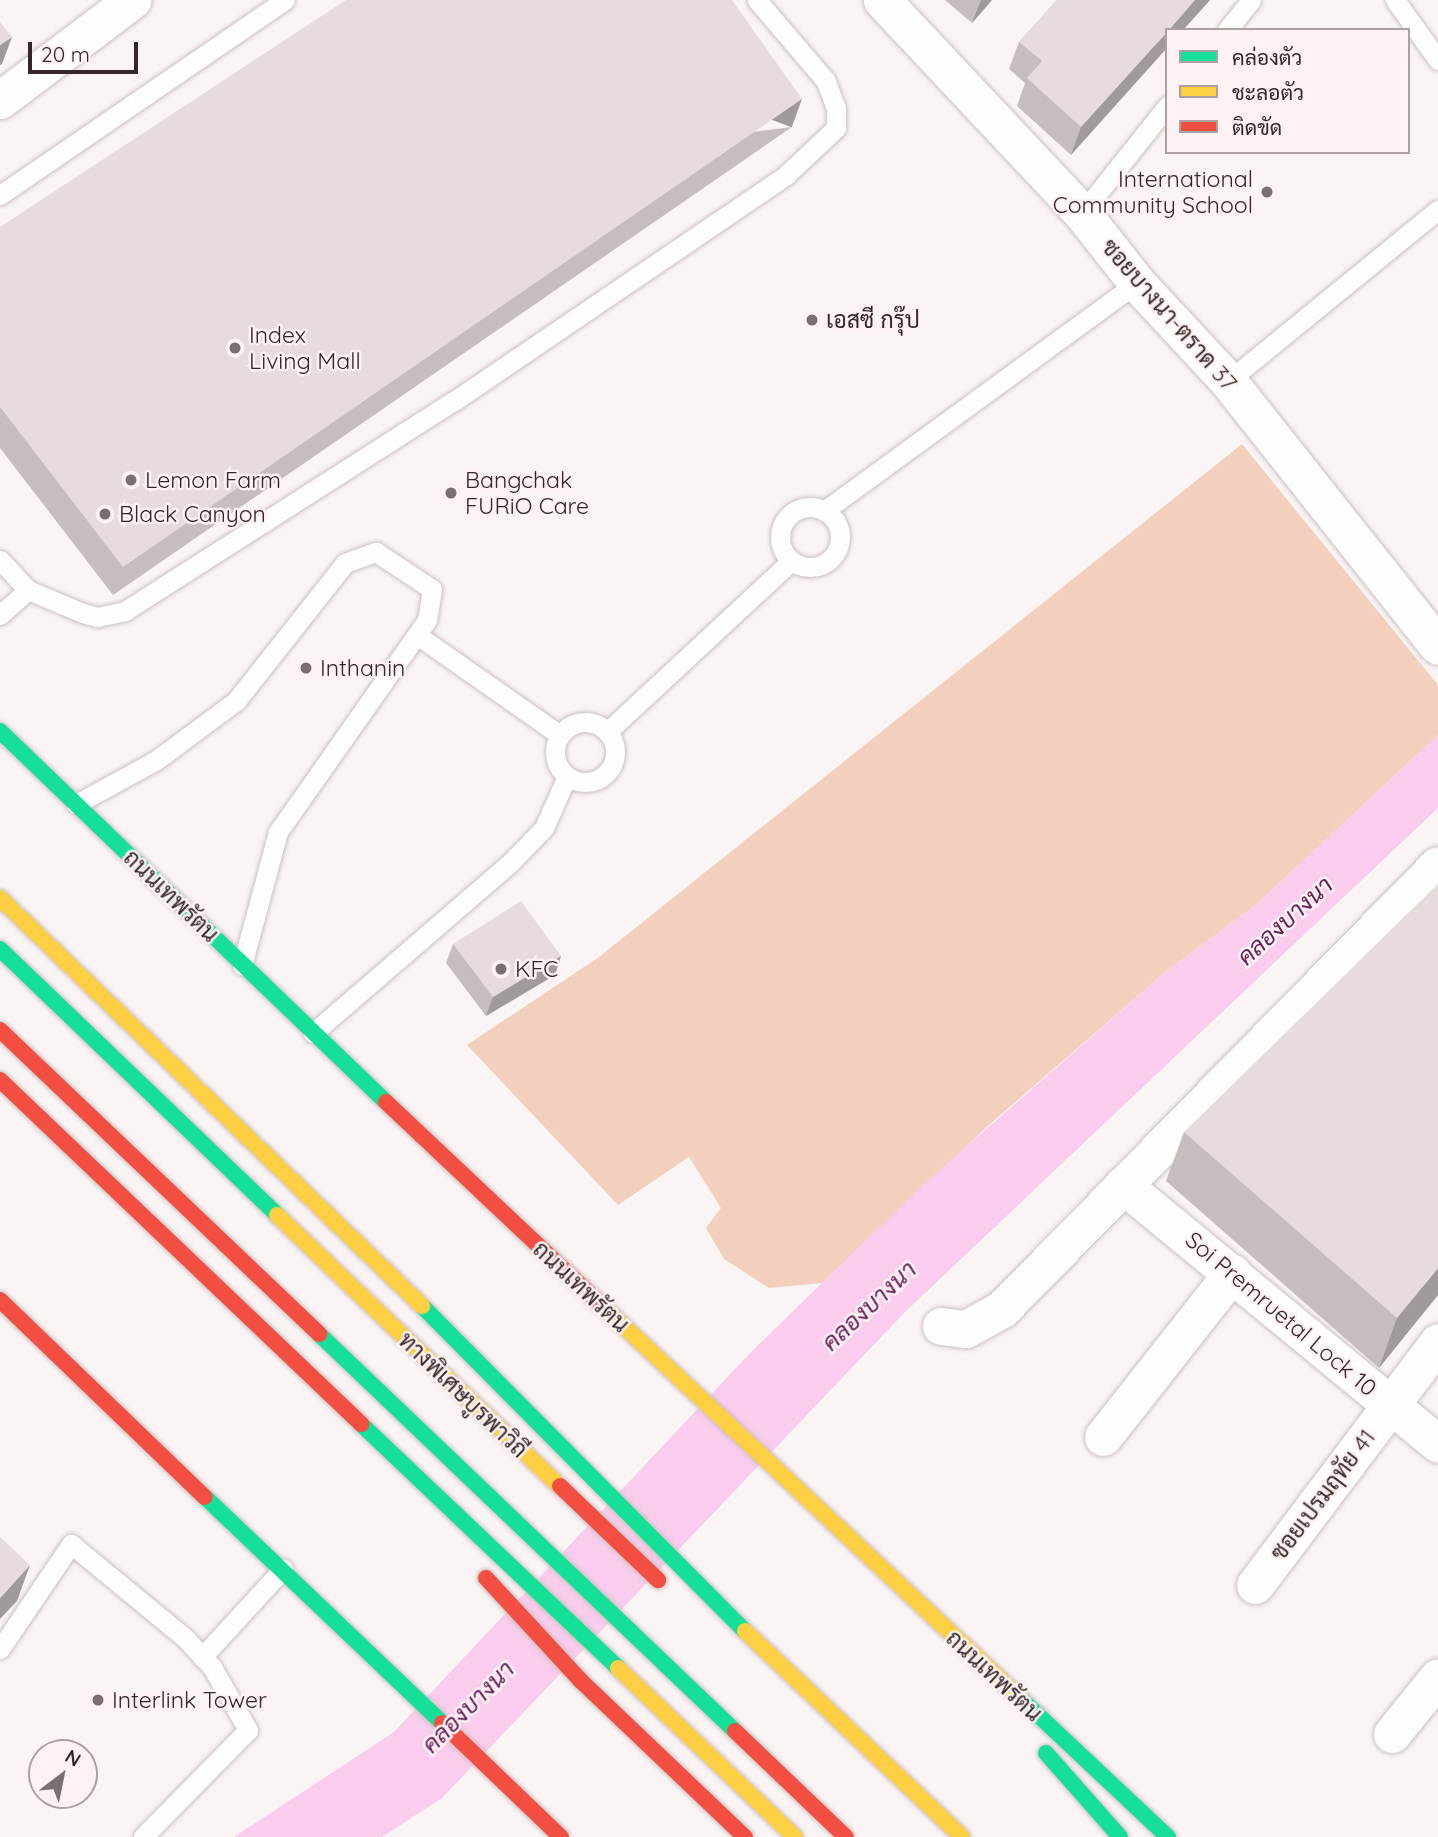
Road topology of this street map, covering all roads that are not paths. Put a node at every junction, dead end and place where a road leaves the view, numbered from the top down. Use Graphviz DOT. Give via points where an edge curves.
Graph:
graph roads {
  1 [pos="132,0"];
  2 [pos="285,0"];
  3 [pos="757,0"];
  4 [pos="882,0"];
  5 [pos="1251,0"];
  6 [pos="1395,0"];
  7 [pos="1229,28"];
  8 [pos="1438,60"];
  9 [pos="0,100"];
  10 [pos="1165,108"];
  11 [pos="0,195"];
  12 [pos="1438,211"];
  13 [pos="1082,212"];
  14 [pos="1137,283"];
  15 [pos="1228,381"];
  16 [pos="824,511"];
  17 [pos="0,560"];
  18 [pos="791,561"];
  19 [pos="28,590"];
  20 [pos="0,615"];
  21 [pos="417,635"];
  22 [pos="1438,646"];
  23 [pos="0,731"];
  24 [pos="607,732"];
  25 [pos="560,736"];
  26 [pos="567,776"];
  27 [pos="76,804"];
  28 [pos="1438,865"];
  29 [pos="0,898"];
  30 [pos="0,949"];
  31 [pos="242,965"];
  32 [pos="0,1030"];
  33 [pos="313,1033"];
  34 [pos="0,1080"];
  35 [pos="1123,1185"];
  36 [pos="1232,1273"];
  37 [pos="0,1300"];
  38 [pos="941,1326"];
  39 [pos="1438,1342"];
  40 [pos="1390,1405"];
  41 [pos="1102,1437"];
  42 [pos="1438,1444"];
  43 [pos="470,1560"];
  44 [pos="283,1569"];
  45 [pos="1255,1585"];
  46 [pos="667,1590"];
  47 [pos="949,1635"];
  48 [pos="0,1649"];
  49 [pos="202,1657"];
  50 [pos="1438,1677"];
  51 [pos="1018,1720"];
  52 [pos="1392,1734"];
  53 [pos="1036,1742"];
  54 [pos="143,1837"];
  55 [pos="561,1837"];
  56 [pos="745,1837"];
  57 [pos="794,1837"];
  58 [pos="846,1837"];
  59 [pos="961,1837"];
  60 [pos="1120,1837"];
  61 [pos="1168,1837"];
  1 -- 9 [label="street"];
  2 -- 11 [label="lane"];
  3 -- 19 [label="lane" via="825,80 834,97 836,128 786,174 454,401 125,611 97,617"];
  4 -- 13 [label="street, ซอยบางนา-ตราด 37"];
  5 -- 7 [label="lane"];
  6 -- 8 [label="lane"];
  10 -- 13 [label="lane"];
  12 -- 15 [label="lane"];
  13 -- 14 [label="street, ซอยบางนา-ตราด 37"];
  14 -- 15 [label="street, ซอยบางนา-ตราด 37"];
  14 -- 16 [label="lane"];
  15 -- 22 [label="street, ซอยบางนา-ตราด 37"];
  16 -- 18 [label="lane" via="805,508 788,517 780,535"];
  16 -- 18 [label="lane" via="839,535 835,553 810,567"];
  17 -- 19 [label="lane"];
  18 -- 24 [label="lane"];
  19 -- 20 [label="lane"];
  21 -- 25 [label="lane"];
  21 -- 27 [label="lane" via="428,620 432,589 376,552 345,563 236,701 155,761"];
  21 -- 31 [label="lane" via="278,832"];
  23 -- 27 [label="main road, ถนนเทพรัตน"];
  24 -- 25 [label="lane" via="580,723"];
  24 -- 26 [label="lane" via="614,759 603,775 586,782"];
  25 -- 26 [label="lane" via="556,759"];
  26 -- 33 [label="lane" via="544,828 511,862"];
  27 -- 31 [label="main road, ถนนเทพรัตน"];
  28 -- 35 [label="street"];
  29 -- 59 [label="main road" via="392,1275 687,1576"];
  30 -- 46 [label="main road, ทางพิเศษบูรพาวิถี"];
  31 -- 33 [label="main road, ถนนเทพรัตน"];
  32 -- 58 [label="main road"];
  33 -- 47 [label="main road, ถนนเทพรัตน"];
  34 -- 57 [label="main road"];
  35 -- 36 [label="street, Soi Premruetal Lock 10"];
  35 -- 38 [label="street" via="1002,1309 966,1329"];
  36 -- 40 [label="street, Soi Premruetal Lock 10"];
  36 -- 41 [label="street"];
  37 -- 44 [label="main road"];
  39 -- 40 [label="street, ซอยเปรมฤทัย 41"];
  40 -- 42 [label="street, Soi Premruetal Lock 10"];
  40 -- 45 [label="street, ซอยเปรมฤทัย 41"];
  43 -- 56 [label="main road" via="580,1680"];
  44 -- 49 [label="lane"];
  44 -- 55 [label="main road"];
  47 -- 51 [label="main road"];
  47 -- 61 [label="main road, ถนนเทพรัตน"];
  48 -- 49 [label="lane" via="71,1544"];
  49 -- 54 [label="lane" via="248,1730"];
  50 -- 52 [label="street"];
  53 -- 60 [label="main road"];
}
